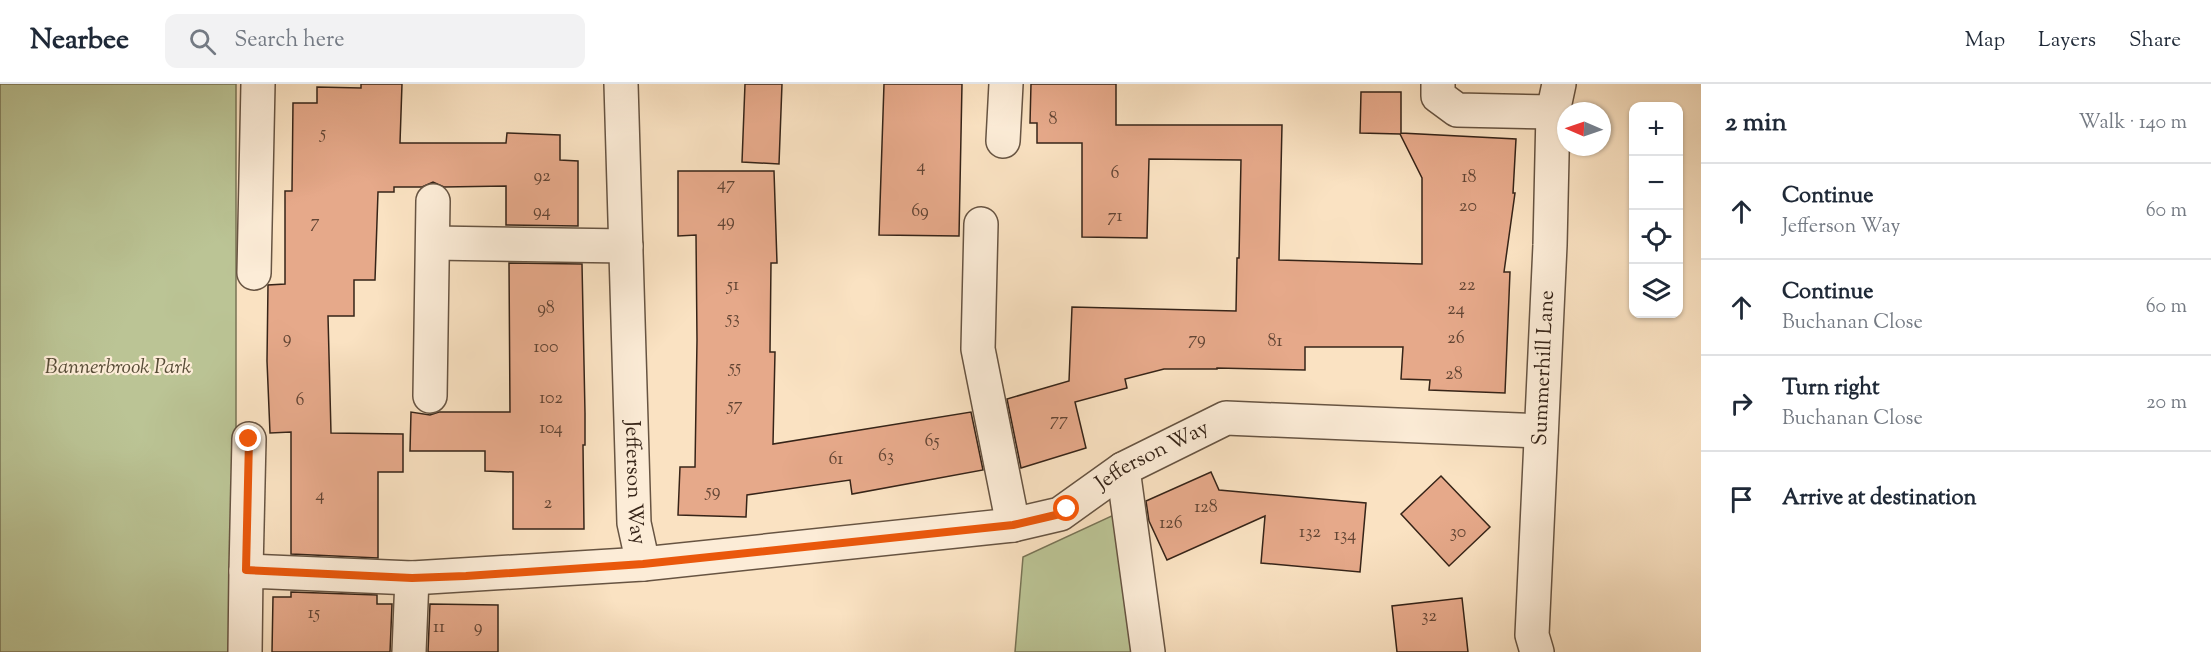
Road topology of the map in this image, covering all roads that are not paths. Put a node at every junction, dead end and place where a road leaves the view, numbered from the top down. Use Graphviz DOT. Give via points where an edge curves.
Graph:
graph roads {
  1 [pos="258,84"];
  2 [pos="621,84"];
  3 [pos="1006,84"];
  4 [pos="1438,84"];
  5 [pos="1556,98"];
  6 [pos="1003,141"];
  7 [pos="433,201"];
  8 [pos="981,224"];
  9 [pos="434,243"];
  10 [pos="626,246"];
  11 [pos="254,273"];
  12 [pos="430,396"];
  13 [pos="1541,431"];
  14 [pos="249,439"];
  15 [pos="1124,469"];
  16 [pos="1013,525"];
  17 [pos="643,564"];
  18 [pos="246,570"];
  19 [pos="412,578"];
  20 [pos="245,652"];
  21 [pos="409,652"];
  22 [pos="1148,652"];
  23 [pos="1537,652"];
  1 -- 11 [label="street"];
  2 -- 10 [label="street, Jefferson Way"];
  3 -- 6 [label="street"];
  4 -- 5 [label="street" via="1438,96 1456,110"];
  5 -- 13 [label="street, Summerhill Lane"];
  7 -- 9 [label="street"];
  8 -- 16 [label="street" via="978,349"];
  9 -- 10 [label="street"];
  9 -- 12 [label="street"];
  10 -- 17 [label="street, Jefferson Way" via="634,523"];
  13 -- 15 [label="street, Jefferson Way" via="1226,418"];
  13 -- 23 [label="street, Summerhill Lane" via="1532,635"];
  14 -- 18 [label="street"];
  15 -- 16 [label="street, Jefferson Way" via="1060,514"];
  15 -- 22 [label="street"];
  16 -- 17 [label="street, Jefferson Way"];
  17 -- 19 [label="street"];
  18 -- 19 [label="street"];
  18 -- 20 [label="street"];
  19 -- 21 [label="street"];
}
